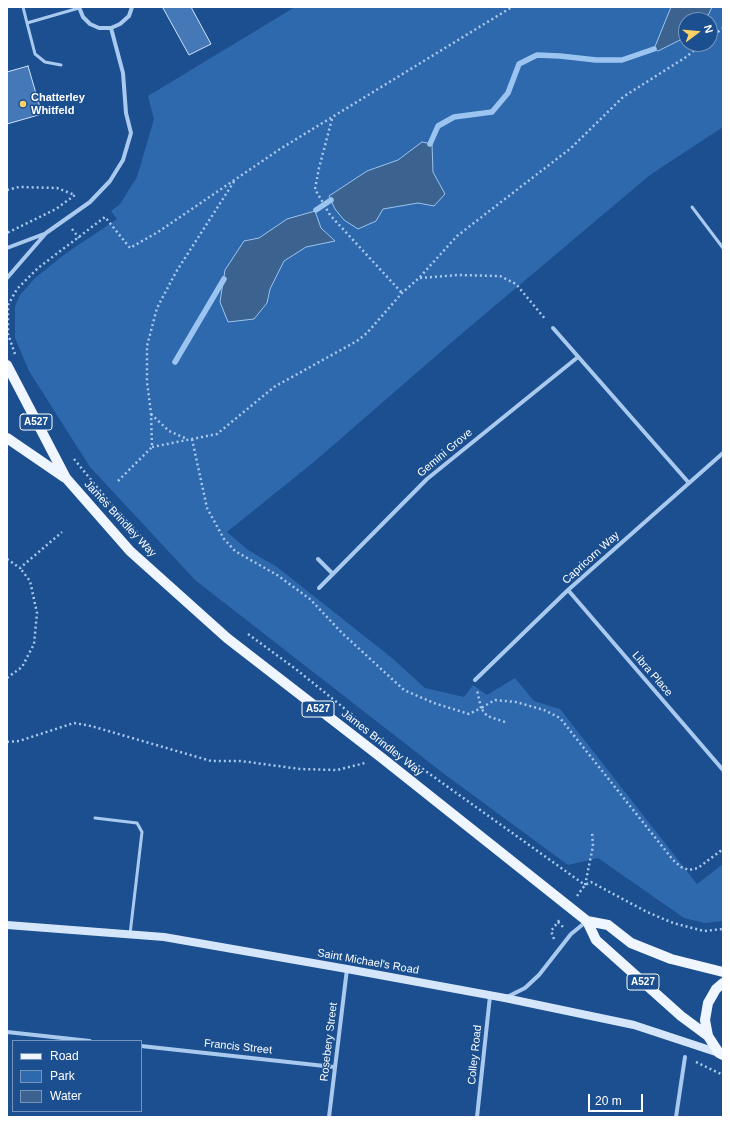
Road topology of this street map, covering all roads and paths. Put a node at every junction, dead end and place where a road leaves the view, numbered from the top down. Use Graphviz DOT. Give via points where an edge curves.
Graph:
graph roads {
  1 [pos="23,7"];
  2 [pos="132,7"];
  3 [pos="512,7"];
  4 [pos="79,8"];
  5 [pos="27,23"];
  6 [pos="111,28"];
  7 [pos="692,52"];
  8 [pos="61,65"];
  9 [pos="332,118"];
  10 [pos="236,178"];
  11 [pos="7,190"];
  12 [pos="692,207"];
  13 [pos="7,233"];
  14 [pos="46,233"];
  15 [pos="7,248"];
  16 [pos="723,248"];
  17 [pos="7,278"];
  18 [pos="419,278"];
  19 [pos="402,293"];
  20 [pos="553,328"];
  21 [pos="578,358"];
  22 [pos="17,359"];
  23 [pos="7,365"];
  24 [pos="151,414"];
  25 [pos="7,438"];
  26 [pos="190,439"];
  27 [pos="152,447"];
  28 [pos="723,453"];
  29 [pos="71,454"];
  30 [pos="66,478"];
  31 [pos="118,481"];
  32 [pos="689,483"];
  33 [pos="62,532"];
  34 [pos="7,558"];
  35 [pos="160,558"];
  36 [pos="318,559"];
  37 [pos="20,568"];
  38 [pos="333,574"];
  39 [pos="319,588"];
  40 [pos="568,590"];
  41 [pos="245,632"];
  42 [pos="7,678"];
  43 [pos="475,680"];
  44 [pos="481,708"];
  45 [pos="357,719"];
  46 [pos="504,722"];
  47 [pos="7,742"];
  48 [pos="405,756"];
  49 [pos="382,758"];
  50 [pos="723,770"];
  51 [pos="95,818"];
  52 [pos="592,832"];
  53 [pos="723,849"];
  54 [pos="585,885"];
  55 [pos="587,921"];
  56 [pos="7,925"];
  57 [pos="723,929"];
  58 [pos="130,934"];
  59 [pos="347,969"];
  60 [pos="723,972"];
  61 [pos="723,983"];
  62 [pos="490,996"];
  63 [pos="505,998"];
  64 [pos="7,1032"];
  65 [pos="708,1036"];
  66 [pos="81,1040"];
  67 [pos="142,1046"];
  68 [pos="721,1054"];
  69 [pos="685,1057"];
  70 [pos="334,1067"];
  71 [pos="329,1117"];
  72 [pos="477,1117"];
  73 [pos="676,1117"];
  1 -- 5 [label="lane"];
  2 -- 6 [label="street" via="129,16"];
  3 -- 9 [label="path"];
  4 -- 5 [label="lane"];
  4 -- 6 [label="street" via="90,24 99,28"];
  5 -- 8 [label="lane" via="35,54 46,62"];
  6 -- 14 [label="street" via="123,73 126,113 131,133 123,160 110,181 90,202"];
  7 -- 18 [label="path" via="623,97 571,148 457,236"];
  9 -- 10 [label="path"];
  9 -- 19 [label="path" via="315,189 330,215"];
  10 -- 22 [label="path" via="158,232 130,248 105,217 38,268 17,289 8,305 8,334"];
  10 -- 24 [label="path" via="176,272 157,308 148,346 147,382"];
  11 -- 13 [label="path" via="19,187 57,188 75,195 56,209"];
  12 -- 16 [label="lane"];
  14 -- 15 [label="street"];
  14 -- 17 [label="street"];
  18 -- 19 [label="path"];
  18 -- 20 [label="path" via="458,275 500,276 516,284"];
  19 -- 26 [label="path" via="358,341 274,387 217,434"];
  20 -- 21 [label="street"];
  21 -- 32 [label="street"];
  21 -- 38 [label="street, Gemini Grove" via="427,479"];
  23 -- 30 [label="main road, James Brindley Way / A527"];
  24 -- 26 [label="path" via="169,431"];
  24 -- 27 [label="path"];
  25 -- 30 [label="main road, James Brindley Way / A527"];
  26 -- 27 [label="path"];
  26 -- 44 [label="path" via="207,508 222,536 235,551 277,575 310,599 342,633 404,690 468,714"];
  27 -- 31 [label="path"];
  28 -- 32 [label="street, Capricorn Way"];
  29 -- 35 [label="path" via="110,503"];
  30 -- 49 [label="main road, James Brindley Way / A527" via="130,551 199,614"];
  32 -- 40 [label="street, Capricorn Way"];
  33 -- 37 [label="path"];
  34 -- 37 [label="path"];
  36 -- 38 [label="street"];
  37 -- 42 [label="path" via="30,582 34,600 34,644 22,667"];
  38 -- 39 [label="street, Gemini Grove"];
  40 -- 43 [label="street, Capricorn Way"];
  40 -- 50 [label="street, Libra Place"];
  41 -- 45 [label="path"];
  43 -- 44 [label="path"];
  44 -- 46 [label="path" via="487,716"];
  44 -- 53 [label="path" via="495,700 516,702 544,710 560,718 681,867 689,870 698,868"];
  47 -- 49 [label="path" via="19,741 74,723 211,761 241,761 300,769 337,770"];
  48 -- 54 [label="path"];
  49 -- 55 [label="main road, James Brindley Way / A527"];
  51 -- 58 [label="lane" via="137,823 142,832"];
  52 -- 54 [label="path" via="593,846"];
  54 -- 57 [label="path" via="591,882 673,923 704,931"];
  55 -- 60 [label="main road, James Brindley Way / A527" via="608,925 631,943 671,959"];
  55 -- 63 [label="street" via="571,934 539,975 525,988"];
  55 -- 65 [label="main road, James Brindley Way / A527" via="596,940 681,1016"];
  56 -- 58 [label="street, Saint Michael's Road"];
  58 -- 59 [label="street, Saint Michael's Road" via="164,937"];
  59 -- 62 [label="street, Saint Michael's Road"];
  59 -- 70 [label="street, Rosebery Street"];
  61 -- 65 [label="main road" via="708,1003 705,1020"];
  62 -- 63 [label="street, Saint Michael's Road"];
  62 -- 72 [label="street, Colley Road"];
  63 -- 68 [label="street, Saint Michael's Road" via="634,1025"];
  64 -- 66 [label="street"];
  65 -- 68 [label="main road"];
  67 -- 70 [label="street, Francis Street"];
  69 -- 73 [label="street"];
  70 -- 71 [label="street, Rosebery Street"];
}
